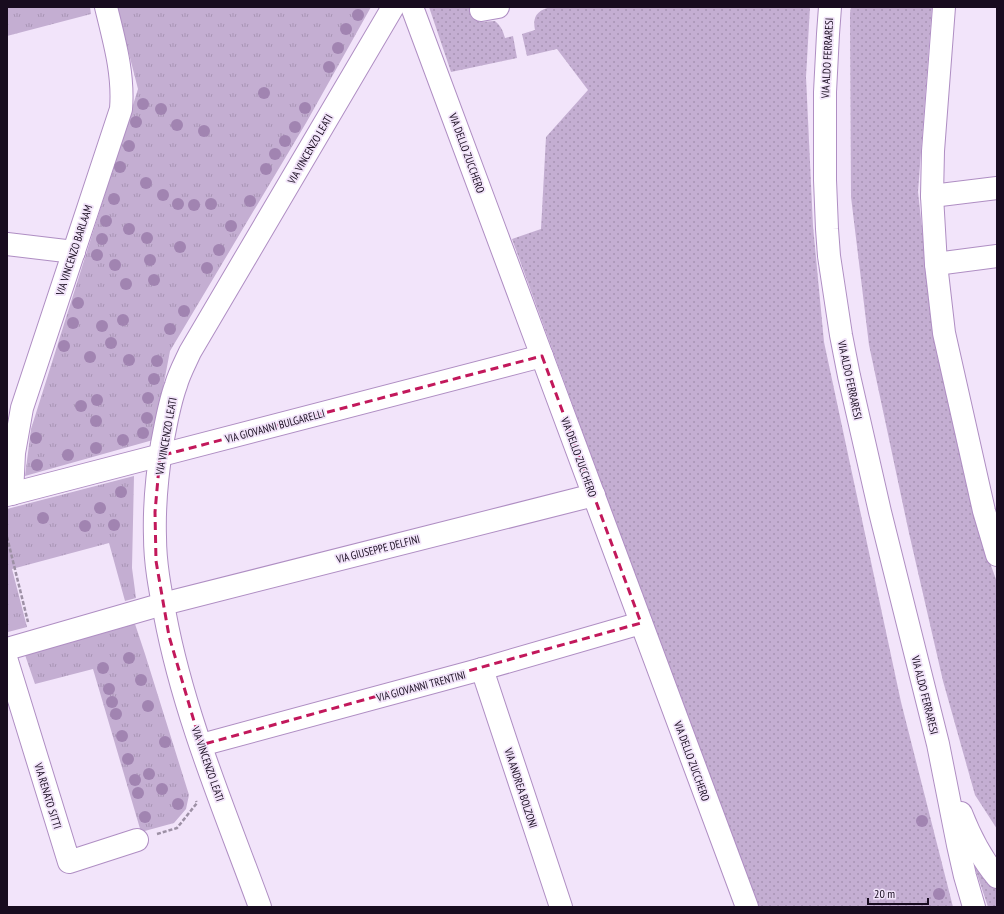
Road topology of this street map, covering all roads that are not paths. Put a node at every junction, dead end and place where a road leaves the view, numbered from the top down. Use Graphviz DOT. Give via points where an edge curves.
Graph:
graph roads {
  1 [pos="106,7"];
  2 [pos="393,7"];
  3 [pos="412,7"];
  4 [pos="830,7"];
  5 [pos="944,7"];
  6 [pos="997,188"];
  7 [pos="932,196"];
  8 [pos="7,244"];
  9 [pos="74,252"];
  10 [pos="997,256"];
  11 [pos="936,264"];
  12 [pos="542,356"];
  13 [pos="160,456"];
  14 [pos="10,495"];
  15 [pos="594,495"];
  16 [pos="991,510"];
  17 [pos="997,555"];
  18 [pos="163,604"];
  19 [pos="641,623"];
  20 [pos="7,649"];
  21 [pos="7,661"];
  22 [pos="482,669"];
  23 [pos="938,744"];
  24 [pos="200,745"];
  25 [pos="137,840"];
  26 [pos="997,877"];
  27 [pos="260,907"];
  28 [pos="561,907"];
  29 [pos="747,907"];
  30 [pos="974,907"];
  1 -- 9 [label="street, VIA VINCENZO BARLAAM" via="119,62 121,109"];
  2 -- 13 [label="street, VIA VINCENZO LEATI" via="190,352 171,402"];
  3 -- 12 [label="street, VIA DELLO ZUCCHERO"];
  4 -- 23 [label="street, VIA ALDO FERRARESI" via="824,152 829,256 849,376"];
  5 -- 7 [label="street"];
  6 -- 7 [label="street"];
  7 -- 11 [label="street"];
  8 -- 9 [label="street"];
  9 -- 14 [label="street, VIA VINCENZO BARLAAM" via="22,408"];
  10 -- 11 [label="street"];
  11 -- 16 [label="street" via="944,333"];
  12 -- 13 [label="street, VIA GIOVANNI BULGARELLI"];
  12 -- 15 [label="street, VIA DELLO ZUCCHERO"];
  13 -- 14 [label="street, VIA GIOVANNI BULGARELLI"];
  13 -- 18 [label="street, VIA VINCENZO LEATI" via="155,538"];
  15 -- 18 [label="street, VIA GIUSEPPE DELFINI"];
  15 -- 19 [label="street, VIA DELLO ZUCCHERO"];
  16 -- 17 [label="street"];
  18 -- 20 [label="street"];
  18 -- 24 [label="street, VIA VINCENZO LEATI" via="180,678"];
  19 -- 22 [label="street, VIA GIOVANNI TRENTINI"];
  19 -- 29 [label="street, VIA DELLO ZUCCHERO"];
  21 -- 25 [label="street, VIA RENATO SITTI" via="69,862"];
  22 -- 24 [label="street, VIA GIOVANNI TRENTINI"];
  22 -- 28 [label="street, VIA ANDREA BOLZONI"];
  23 -- 26 [label="street, VIA ALDO FERRARESI" via="964,820 983,858"];
  23 -- 30 [label="street, VIA ALDO FERRARESI" via="958,845"];
  24 -- 27 [label="street, VIA VINCENZO LEATI"];
}
